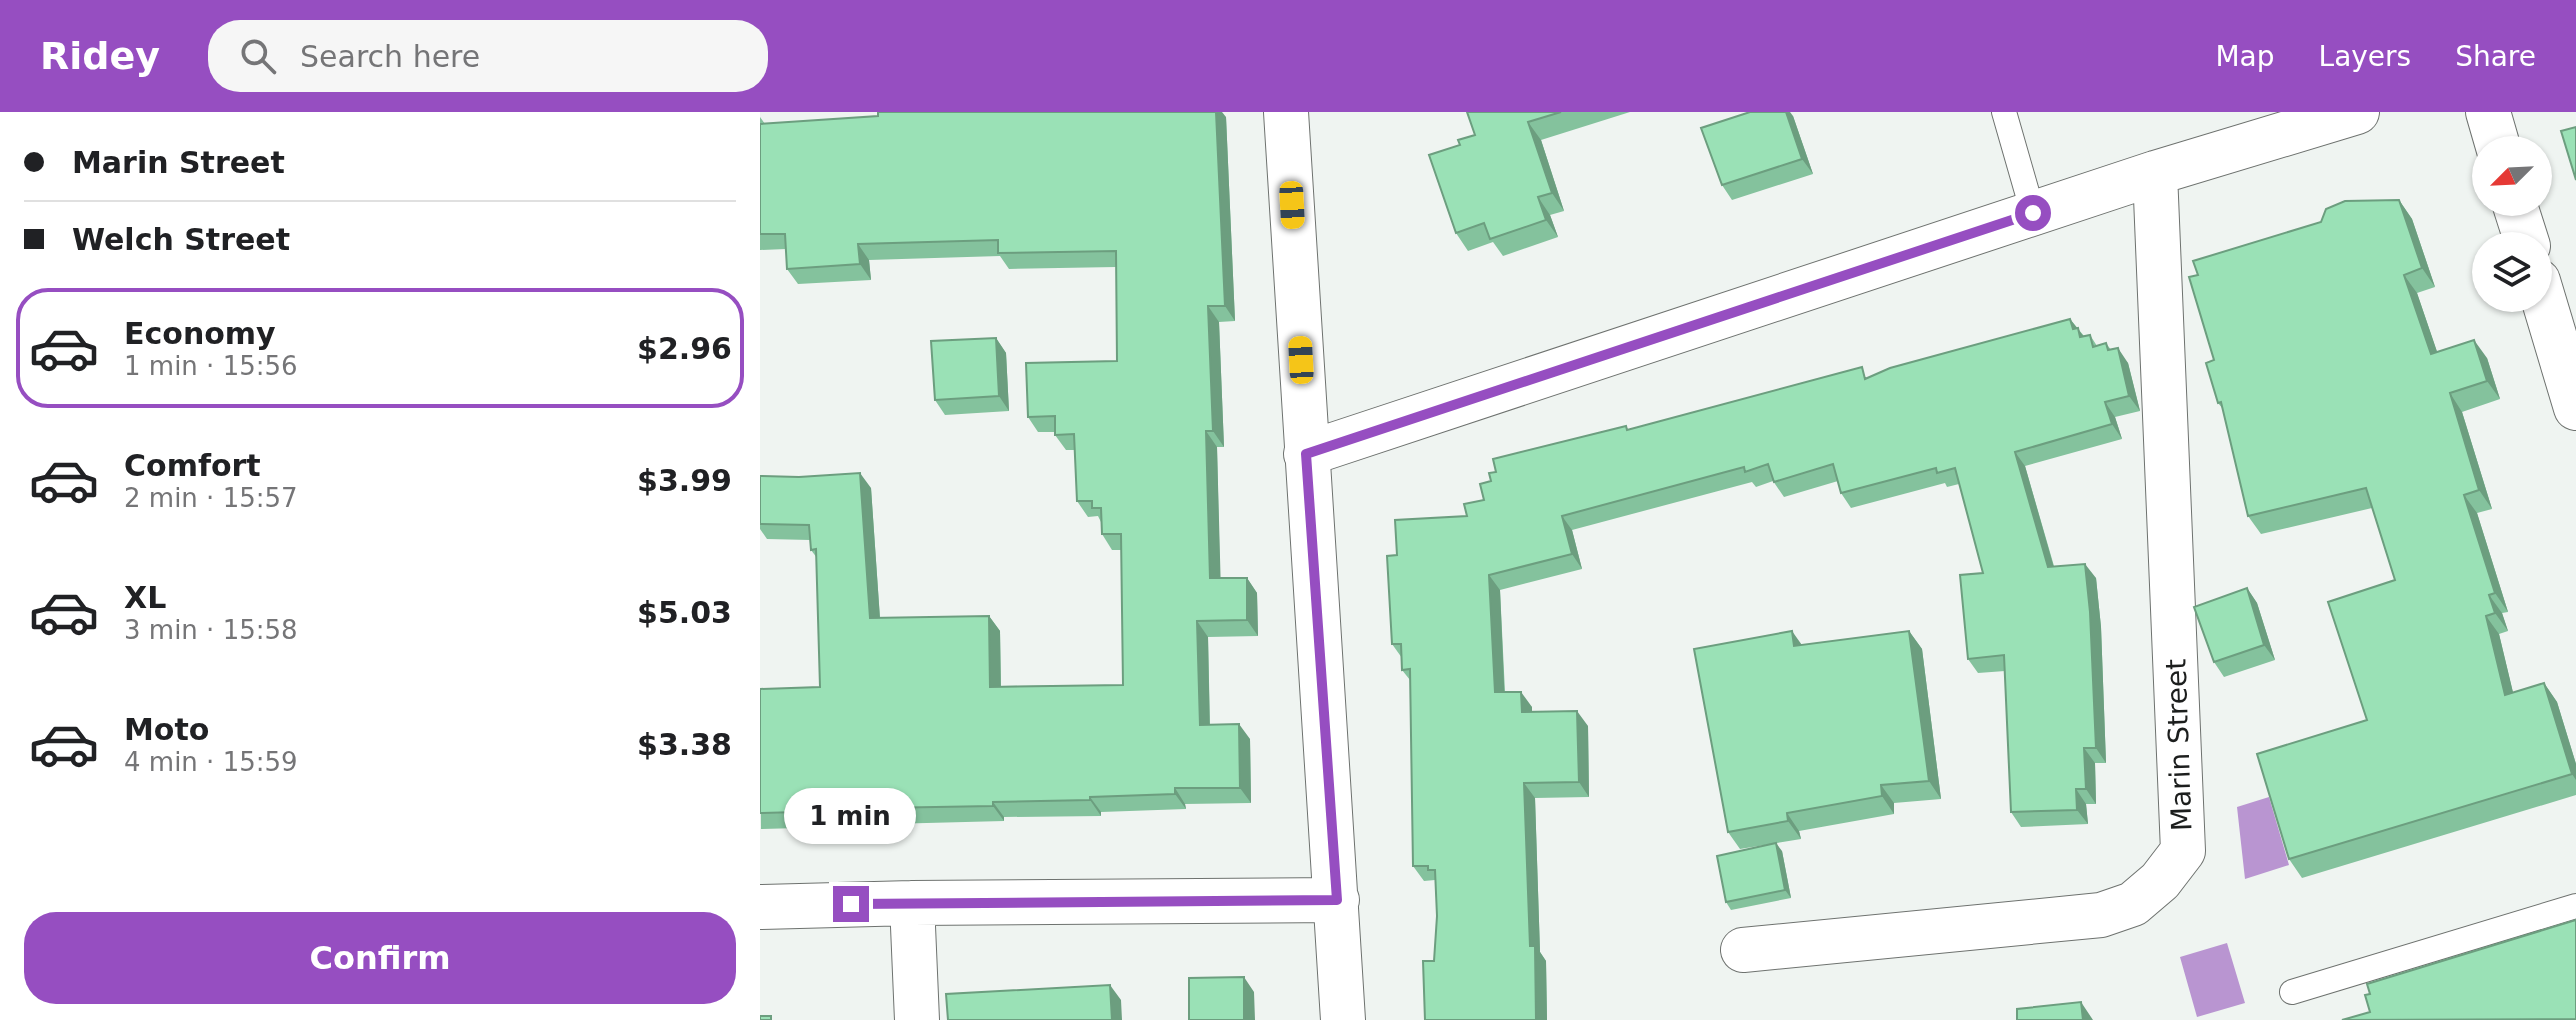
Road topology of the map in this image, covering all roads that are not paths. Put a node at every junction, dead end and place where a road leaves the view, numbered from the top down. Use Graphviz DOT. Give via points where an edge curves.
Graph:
graph roads {
  1 [pos="1286,112"];
  2 [pos="2004,112"];
  3 [pos="2357,112"];
  4 [pos="2488,112"];
  5 [pos="2495,136"];
  6 [pos="2155,173"];
  7 [pos="2033,213"];
  8 [pos="2547,312"];
  9 [pos="2576,408"];
  10 [pos="1306,454"];
  11 [pos="1337,900"];
  12 [pos="912,903"];
  13 [pos="2576,906"];
  14 [pos="760,907"];
  15 [pos="1743,950"];
  16 [pos="2292,992"];
  17 [pos="917,1020"];
  18 [pos="1343,1020"];
  1 -- 10 [label="street"];
  2 -- 7 [label="lane"];
  3 -- 6 [label="street"];
  4 -- 5 [label="street"];
  6 -- 7 [label="street"];
  6 -- 15 [label="street, Marin Street" via="2183,851 2133,904 2101,915"];
  7 -- 10 [label="street"];
  8 -- 9 [label="street"];
  10 -- 11 [label="street"];
  11 -- 12 [label="street"];
  11 -- 18 [label="street"];
  12 -- 14 [label="street"];
  12 -- 17 [label="street"];
  13 -- 16 [label="lane"];
}
